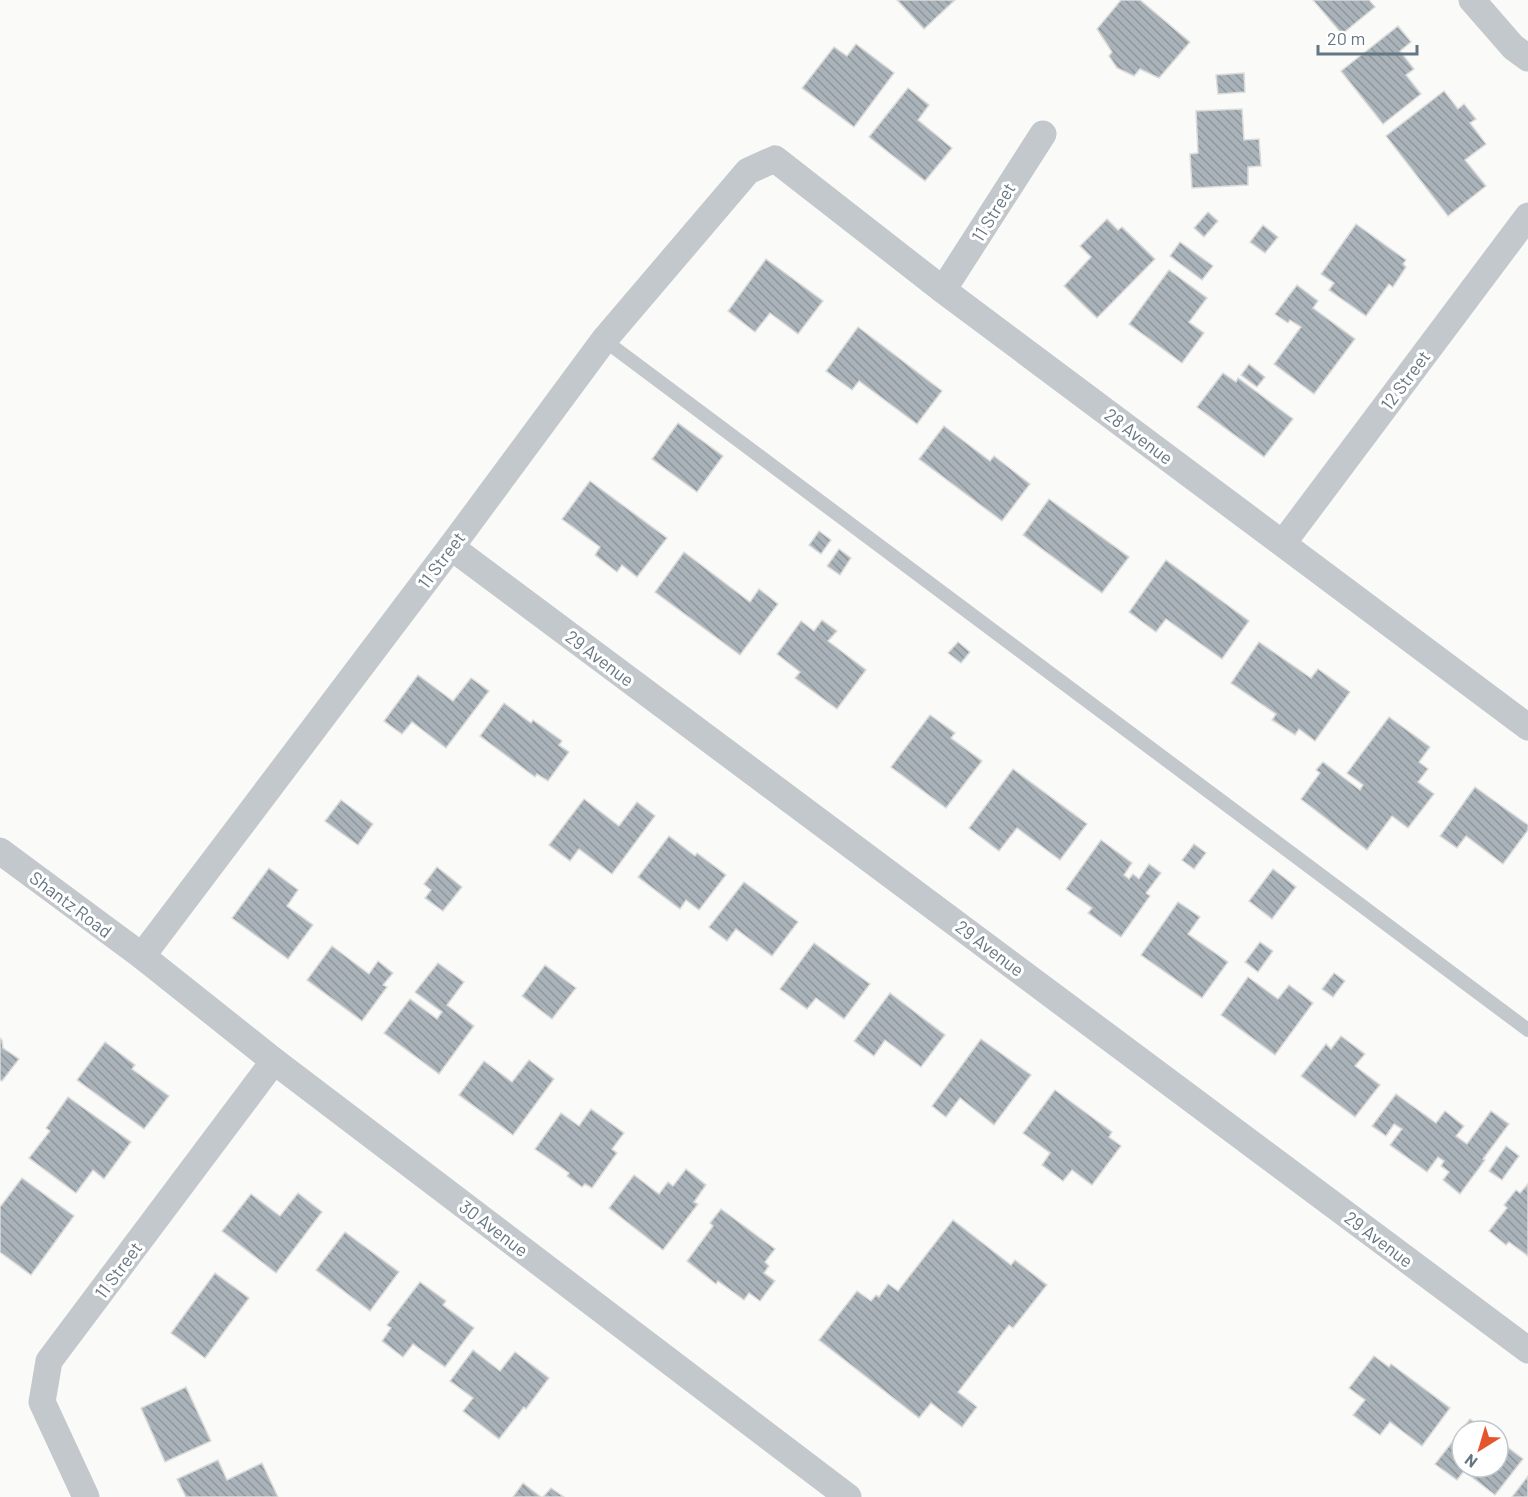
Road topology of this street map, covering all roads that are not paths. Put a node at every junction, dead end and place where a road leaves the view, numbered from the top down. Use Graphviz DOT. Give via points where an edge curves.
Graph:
graph roads {
  1 [pos="1472,0"];
  2 [pos="1528,58"];
  3 [pos="1043,134"];
  4 [pos="748,171"];
  5 [pos="1528,216"];
  6 [pos="944,290"];
  7 [pos="604,340"];
  8 [pos="1283,543"];
  9 [pos="451,547"];
  10 [pos="1528,727"];
  11 [pos="0,851"];
  12 [pos="142,956"];
  13 [pos="1528,1030"];
  14 [pos="274,1061"];
  15 [pos="1528,1350"];
  16 [pos="86,1497"];
  17 [pos="848,1497"];
  1 -- 2 [label="street" via="1513,47"];
  3 -- 6 [label="street, 11 Street"];
  4 -- 6 [label="street, 28 Avenue" via="775,159"];
  4 -- 7 [label="street, 11 Street"];
  5 -- 8 [label="street, 12 Street"];
  6 -- 8 [label="street, 28 Avenue"];
  7 -- 9 [label="street, 11 Street"];
  7 -- 13 [label="lane"];
  8 -- 10 [label="street, 28 Avenue"];
  9 -- 12 [label="street, 11 Street"];
  9 -- 15 [label="street, 29 Avenue"];
  11 -- 12 [label="street, Shantz Road"];
  12 -- 14 [label="street, 30 Avenue"];
  14 -- 16 [label="street, 11 Street" via="49,1361 42,1402"];
  14 -- 17 [label="street, 30 Avenue"];
}
